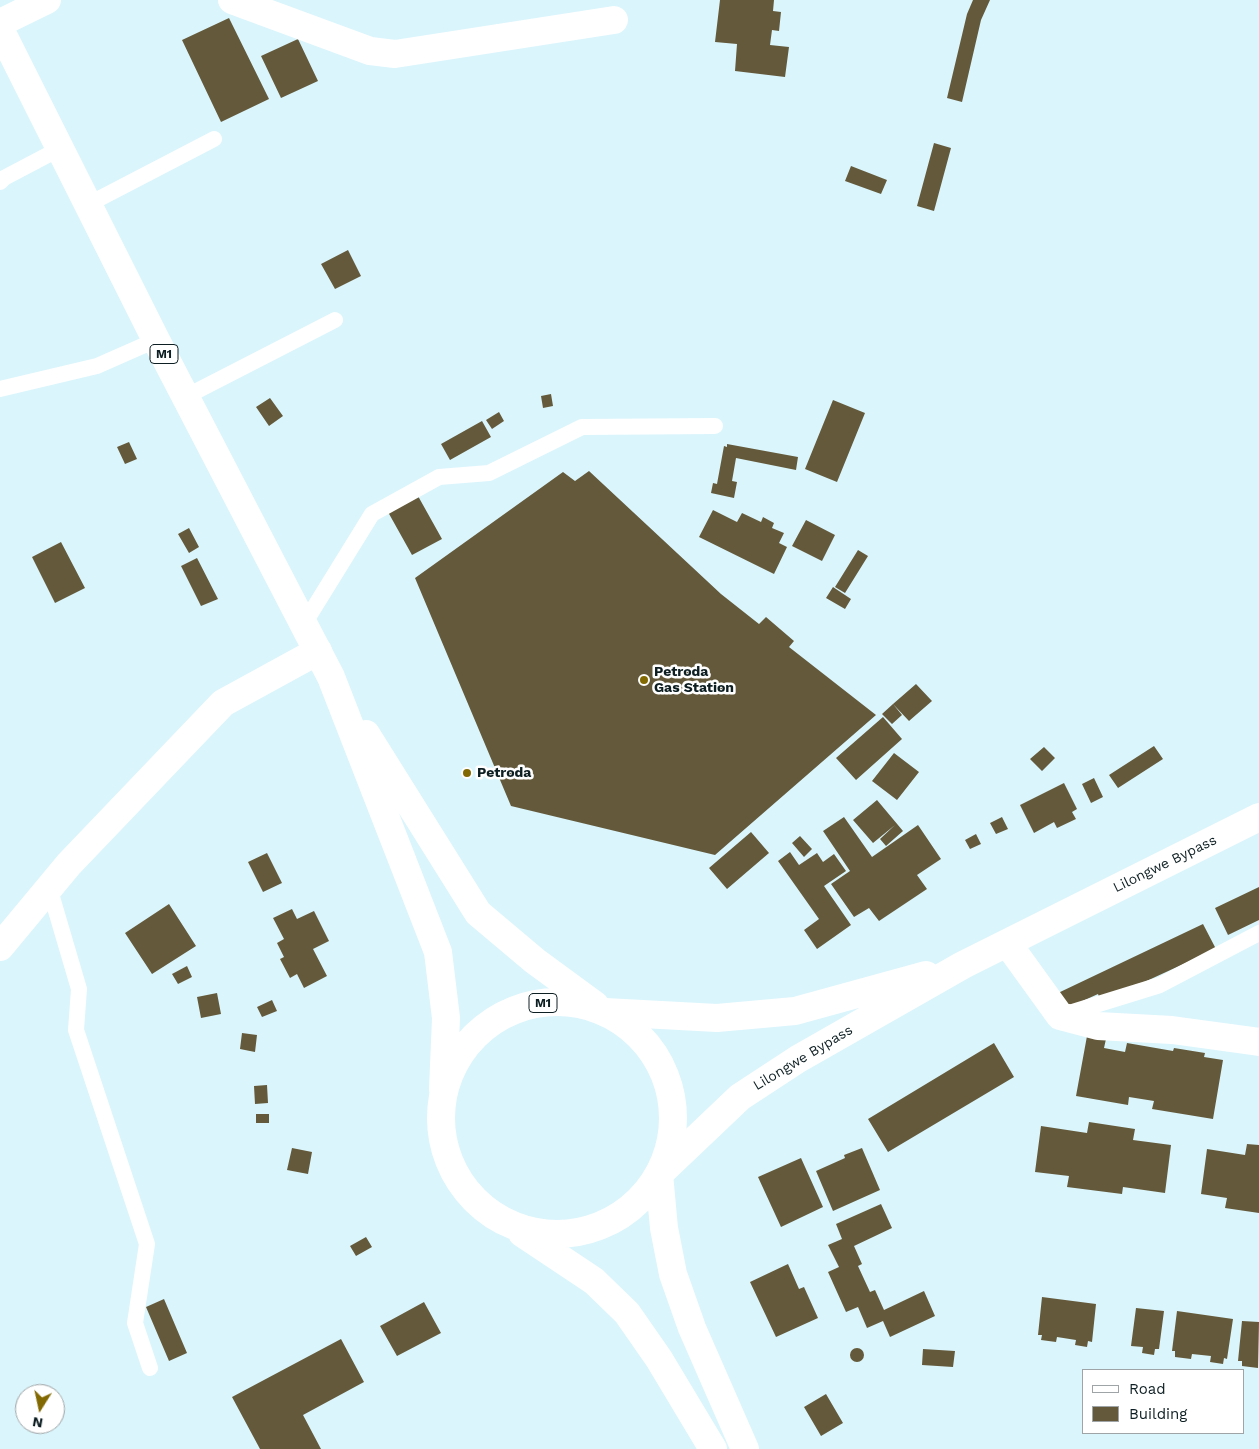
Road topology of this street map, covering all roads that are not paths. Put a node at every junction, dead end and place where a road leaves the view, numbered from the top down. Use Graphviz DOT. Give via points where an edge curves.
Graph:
graph roads {
  1 [pos="47,0"];
  2 [pos="232,0"];
  3 [pos="614,20"];
  4 [pos="0,23"];
  5 [pos="0,28"];
  6 [pos="214,139"];
  7 [pos="61,148"];
  8 [pos="1,179"];
  9 [pos="89,204"];
  10 [pos="335,320"];
  11 [pos="156,340"];
  12 [pos="0,389"];
  13 [pos="187,396"];
  14 [pos="715,426"];
  15 [pos="304,624"];
  16 [pos="318,651"];
  17 [pos="331,677"];
  18 [pos="1259,817"];
  19 [pos="49,887"];
  20 [pos="1259,933"];
  21 [pos="1008,944"];
  22 [pos="0,947"];
  23 [pos="963,965"];
  24 [pos="604,1012"];
  25 [pos="1060,1016"];
  26 [pos="1259,1042"];
  27 [pos="443,1089"];
  28 [pos="660,1174"];
  29 [pos="504,1222"];
  30 [pos="150,1368"];
  31 [pos="712,1449"];
  32 [pos="745,1449"];
  1 -- 4 [label="main road"];
  2 -- 3 [label="main road" via="370,51 395,54"];
  5 -- 7 [label="main road, M1"];
  6 -- 9 [label="lane"];
  7 -- 8 [label="lane"];
  7 -- 9 [label="main road, M1"];
  9 -- 11 [label="main road, M1"];
  10 -- 13 [label="lane"];
  11 -- 12 [label="lane" via="96,366"];
  11 -- 13 [label="main road, M1"];
  13 -- 15 [label="main road, M1"];
  14 -- 15 [label="lane" via="582,428 489,473 439,477 372,514"];
  15 -- 16 [label="main road, M1"];
  16 -- 17 [label="main road, M1"];
  16 -- 19 [label="main road" via="224,702"];
  17 -- 24 [label="main road, M1" via="478,912"];
  17 -- 27 [label="main road, M1" via="438,952 446,1018"];
  18 -- 21 [label="main road, Lilongwe Bypass"];
  19 -- 22 [label="main road"];
  19 -- 30 [label="lane" via="79,989 76,1030 147,1244 136,1323"];
  20 -- 25 [label="lane" via="1160,985"];
  21 -- 23 [label="main road, Lilongwe Bypass"];
  21 -- 25 [label="main road"];
  23 -- 24 [label="main road, Lilongwe Bypass" via="795,1011 717,1018"];
  23 -- 28 [label="main road, Lilongwe Bypass" via="798,1059 740,1097"];
  24 -- 27 [label="main road, M1" via="565,1002 525,1006 506,1013 488,1023 464,1047 450,1069"];
  24 -- 28 [label="main road, M1" via="639,1036 663,1071 673,1112 672,1134"];
  25 -- 26 [label="main road" via="1098,1026 1172,1030"];
  27 -- 29 [label="main road, M1" via="440,1128 450,1166 473,1198"];
  28 -- 29 [label="main road, M1" via="632,1206 613,1220 593,1228 548,1234"];
  28 -- 32 [label="main road, M1" via="672,1274"];
  29 -- 31 [label="main road, M1" via="594,1281 627,1313 659,1359"];
}
